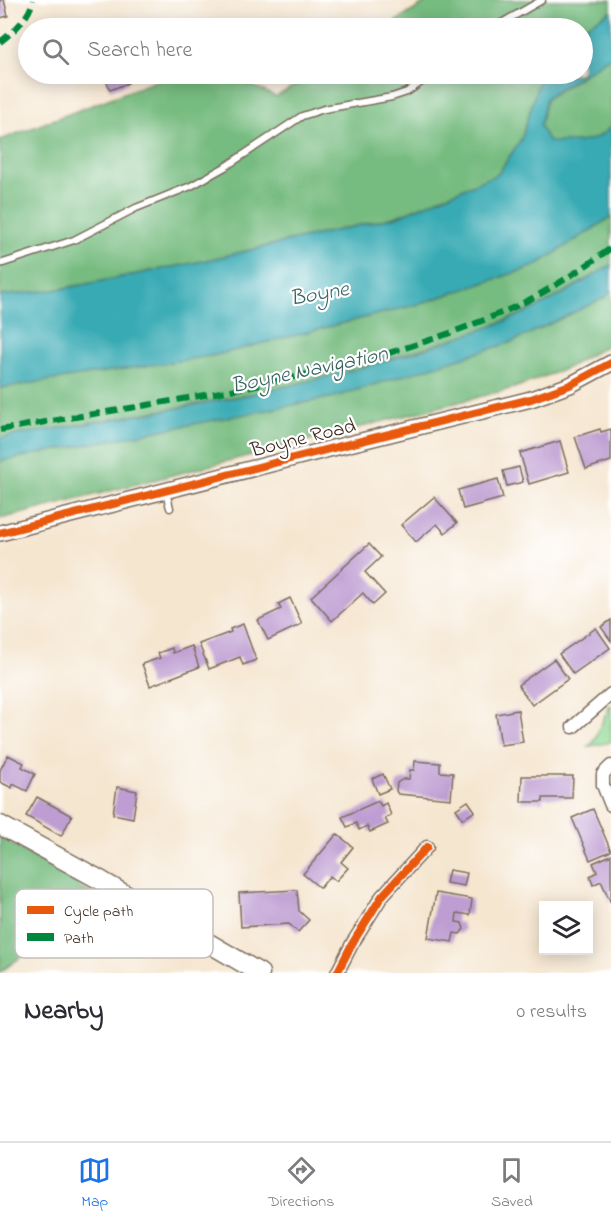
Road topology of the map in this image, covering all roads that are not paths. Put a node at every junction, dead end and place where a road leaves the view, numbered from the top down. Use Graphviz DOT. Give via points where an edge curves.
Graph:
graph roads {
  1 [pos="542,0"];
  2 [pos="510,18"];
  3 [pos="419,84"];
  4 [pos="0,264"];
  5 [pos="611,363"];
  6 [pos="166,491"];
  7 [pos="170,507"];
  8 [pos="0,533"];
  9 [pos="611,694"];
  10 [pos="573,727"];
  11 [pos="611,766"];
  12 [pos="611,805"];
  13 [pos="0,825"];
  14 [pos="427,847"];
  15 [pos="117,889"];
  16 [pos="213,945"];
  17 [pos="260,973"];
  18 [pos="337,973"];
  1 -- 2 [label="lane"];
  3 -- 4 [label="lane" via="392,97 302,116 191,186 136,208 74,240"];
  5 -- 6 [label="street, Boyne Road" via="570,385 531,399"];
  6 -- 7 [label="lane"];
  6 -- 8 [label="street, Boyne Road"];
  9 -- 10 [label="street"];
  11 -- 12 [label="street" via="603,774 603,785"];
  13 -- 15 [label="main road"];
  14 -- 18 [label="street" via="382,896"];
  16 -- 17 [label="main road"];
}
